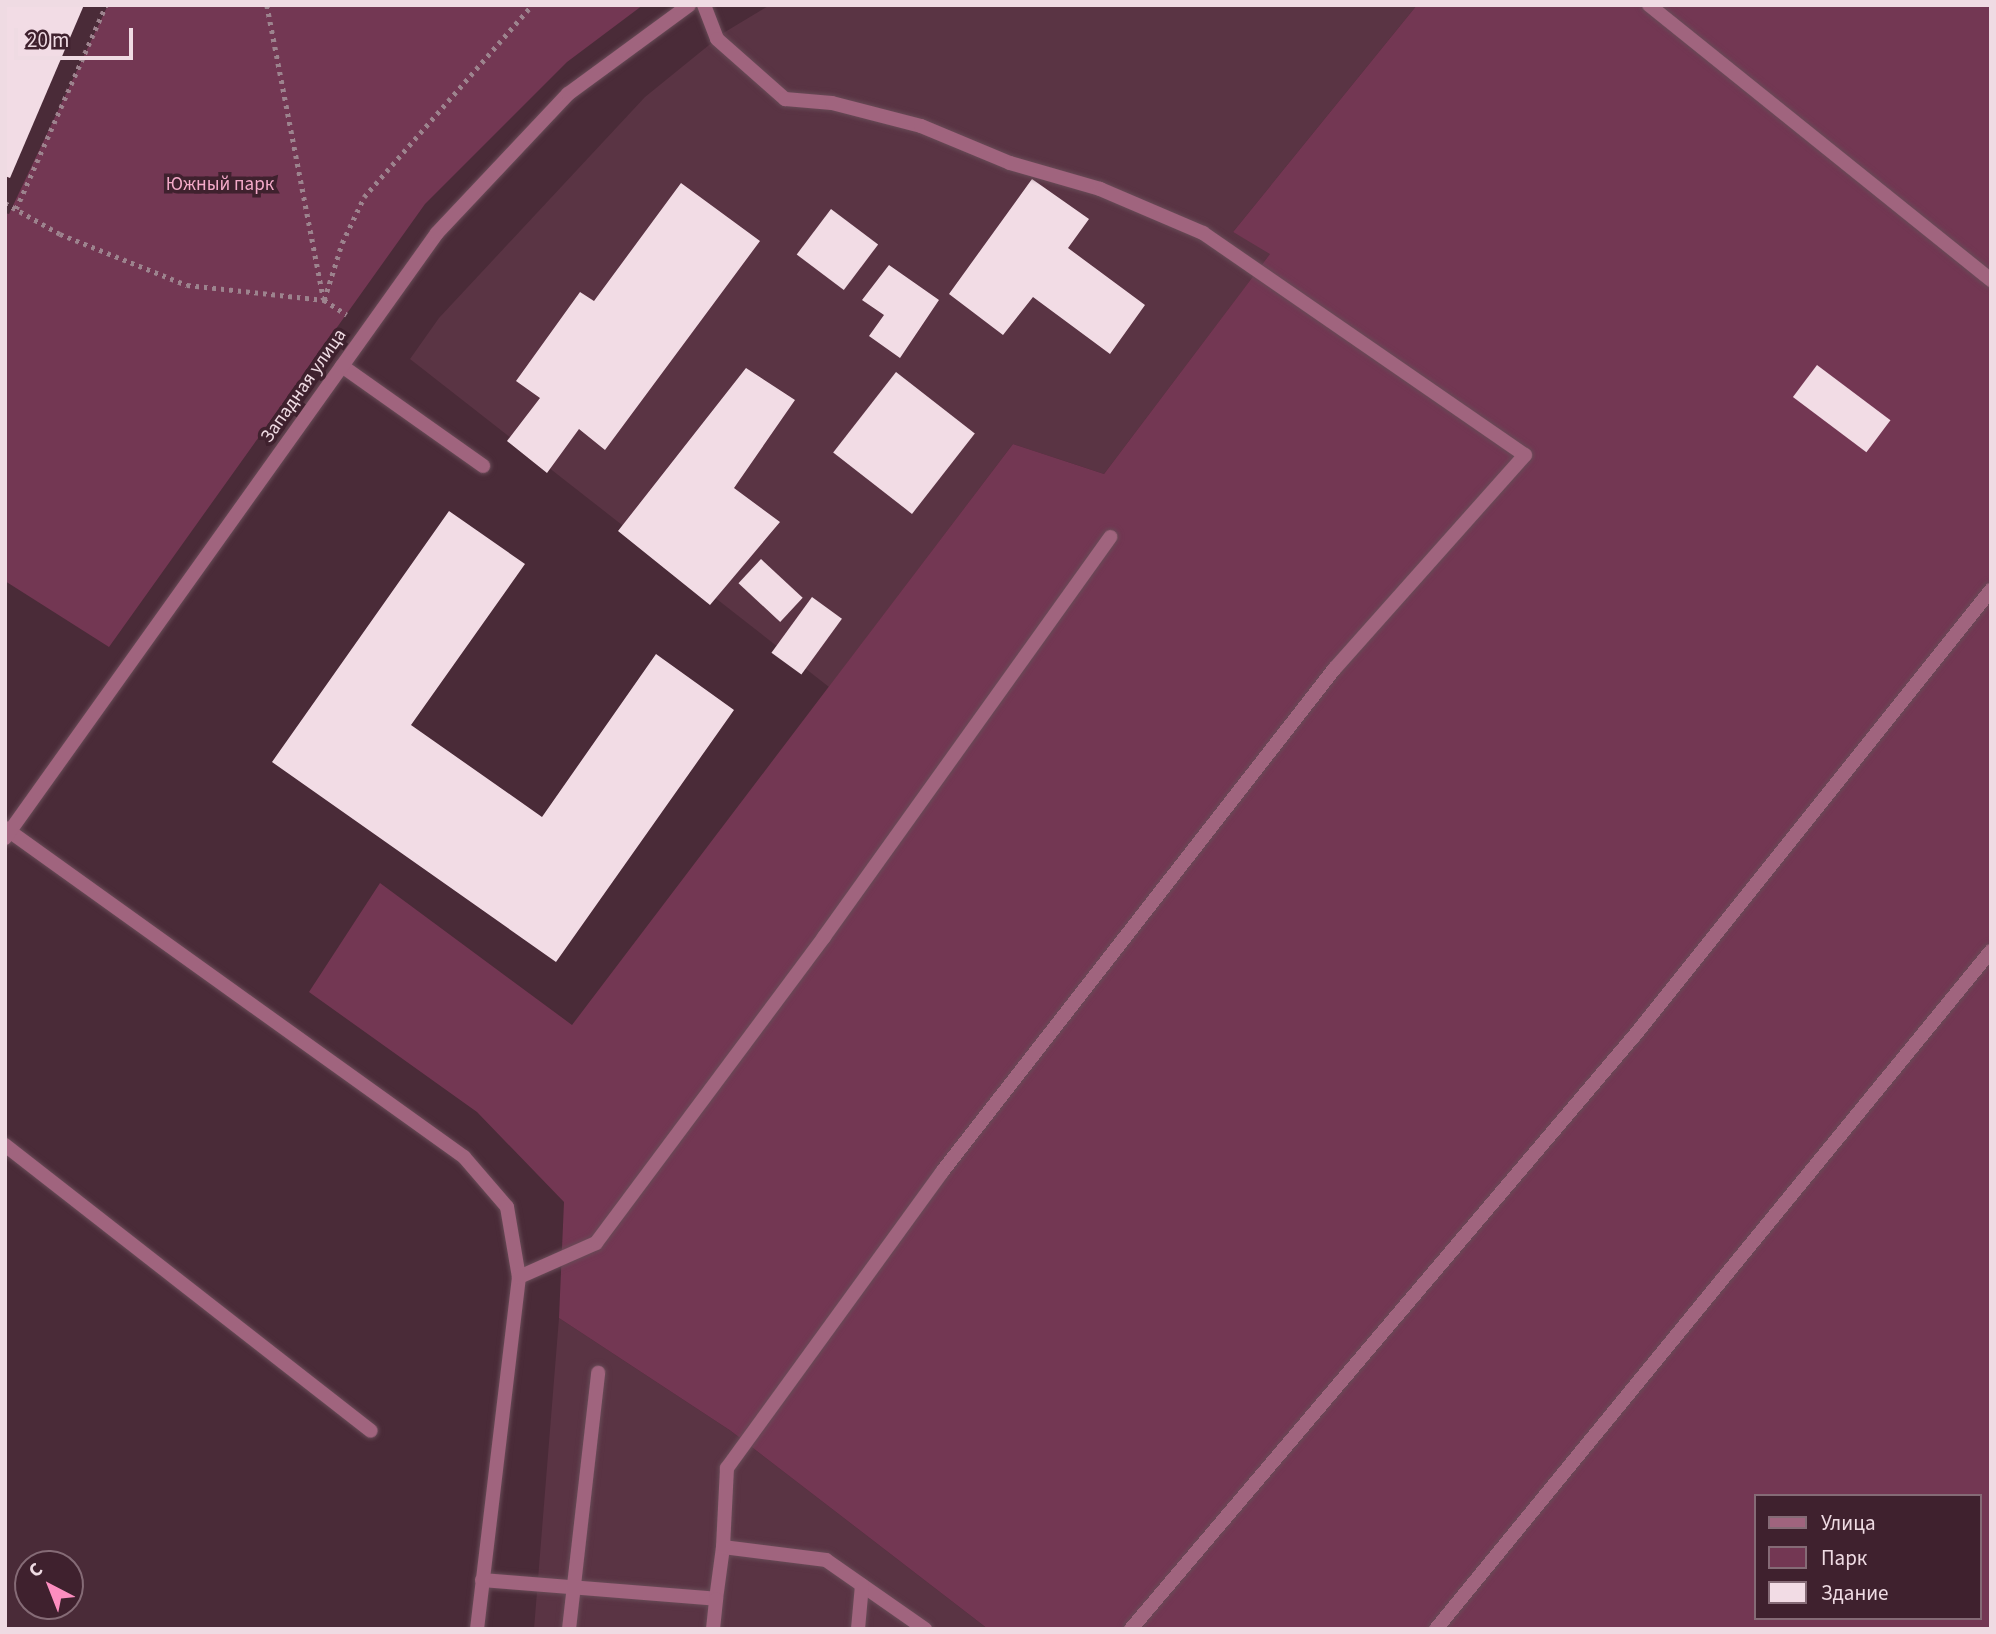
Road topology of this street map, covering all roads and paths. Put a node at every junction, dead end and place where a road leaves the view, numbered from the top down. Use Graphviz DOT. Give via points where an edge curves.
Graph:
graph roads {
  1 [pos="106,5"];
  2 [pos="267,5"];
  3 [pos="533,5"];
  4 [pos="689,5"];
  5 [pos="704,5"];
  6 [pos="1649,5"];
  7 [pos="5,203"];
  8 [pos="16,209"];
  9 [pos="1991,280"];
  10 [pos="324,300"];
  11 [pos="369,328"];
  12 [pos="342,366"];
  13 [pos="483,466"];
  14 [pos="1111,537"];
  15 [pos="1991,590"];
  16 [pos="7,832"];
  17 [pos="1991,951"];
  18 [pos="5,1145"];
  19 [pos="519,1277"];
  20 [pos="598,1373"];
  21 [pos="371,1431"];
  22 [pos="723,1546"];
  23 [pos="482,1580"];
  24 [pos="862,1585"];
  25 [pos="572,1587"];
  26 [pos="716,1599"];
  27 [pos="477,1629"];
  28 [pos="569,1629"];
  29 [pos="713,1629"];
  30 [pos="858,1629"];
  31 [pos="925,1629"];
  32 [pos="1130,1629"];
  33 [pos="1436,1629"];
  1 -- 8 [label="path"];
  2 -- 10 [label="path"];
  3 -- 10 [label="path" via="364,197 341,243"];
  4 -- 11 [label="street, Западная улица" via="568,94 437,233"];
  5 -- 22 [label="street" via="717,38 785,99 832,103 921,126 1010,163 1100,189 1203,233 1525,455 1335,668 942,1172 727,1468"];
  6 -- 9 [label="street"];
  7 -- 8 [label="path"];
  8 -- 10 [label="path" via="60,234 187,285"];
  10 -- 11 [label="path"];
  11 -- 12 [label="street, Западная улица"];
  12 -- 13 [label="street"];
  12 -- 16 [label="street, Западная улица"];
  14 -- 19 [label="street" via="824,937 596,1242"];
  15 -- 32 [label="street" via="1636,1035"];
  16 -- 19 [label="street" via="464,1157 507,1207"];
  17 -- 33 [label="street"];
  18 -- 21 [label="street"];
  19 -- 23 [label="street"];
  20 -- 25 [label="street"];
  22 -- 24 [label="street" via="826,1560"];
  22 -- 26 [label="street"];
  23 -- 25 [label="street"];
  23 -- 27 [label="street"];
  24 -- 30 [label="street"];
  24 -- 31 [label="street"];
  25 -- 26 [label="street"];
  25 -- 28 [label="street"];
  26 -- 29 [label="street"];
}
